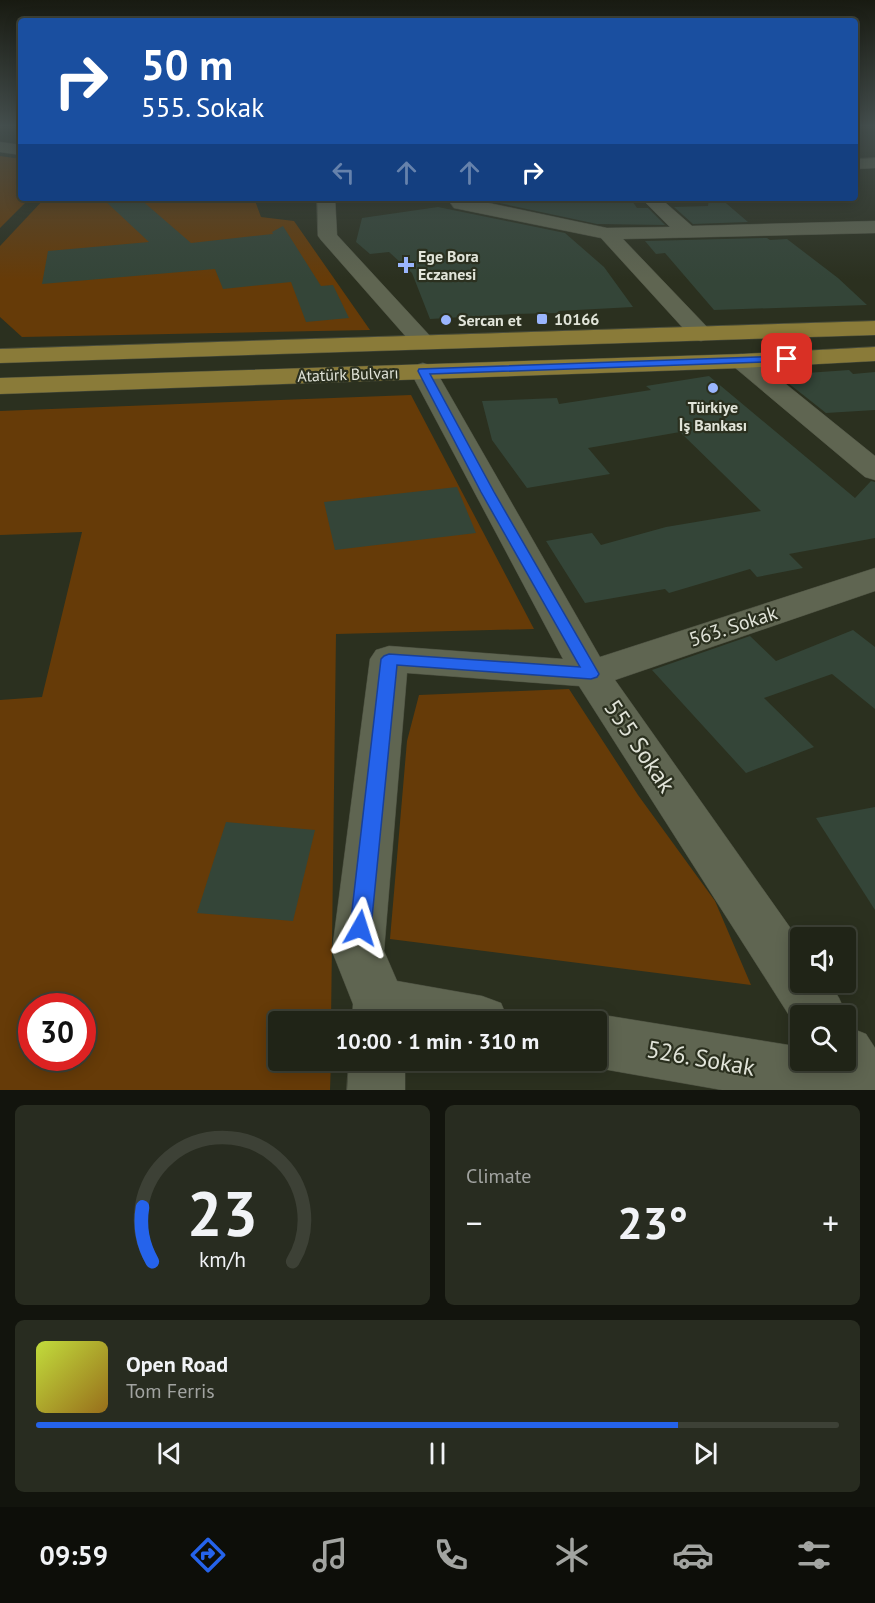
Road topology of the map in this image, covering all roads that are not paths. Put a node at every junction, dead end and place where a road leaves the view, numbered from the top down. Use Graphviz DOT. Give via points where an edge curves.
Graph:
graph roads {
  1 [pos="326,201"];
  2 [pos="458,201"];
  3 [pos="653,201"];
  4 [pos="875,227"];
  5 [pos="687,232"];
  6 [pos="607,234"];
  7 [pos="875,328"];
  8 [pos="701,334"];
  9 [pos="875,354"];
  10 [pos="0,356"];
  11 [pos="423,357"];
  12 [pos="742,361"];
  13 [pos="0,386"];
  14 [pos="875,471"];
  15 [pos="875,579"];
  16 [pos="591,674"];
  17 [pos="813,1005"];
  18 [pos="379,1011"];
  19 [pos="607,1042"];
  20 [pos="377,1071"];
  21 [pos="865,1079"];
  22 [pos="376,1090"];
  1 -- 11 [label="street, 555 Sokak" via="328,236"];
  2 -- 6 [label="street"];
  3 -- 5 [label="street"];
  4 -- 5 [label="street"];
  5 -- 6 [label="street"];
  6 -- 8 [label="street"];
  7 -- 8 [label="main road, Atatürk Bulvarı"];
  8 -- 11 [label="main road, Atatürk Bulvarı"];
  9 -- 12 [label="main road, Atatürk Bulvarı"];
  10 -- 11 [label="main road, Atatürk Bulvarı"];
  11 -- 12 [label="main road, Atatürk Bulvarı"];
  11 -- 13 [label="main road, Atatürk Bulvarı"];
  11 -- 16 [label="street, 555 Sokak" via="488,492"];
  12 -- 14 [label="street"];
  15 -- 16 [label="street, 563. Sokak"];
  16 -- 17 [label="street, 555 Sokak"];
  16 -- 18 [label="street" via="389,659 358,951"];
  19 -- 21 [label="street, 526. Sokak"];
  20 -- 22 [label="street"];
}
